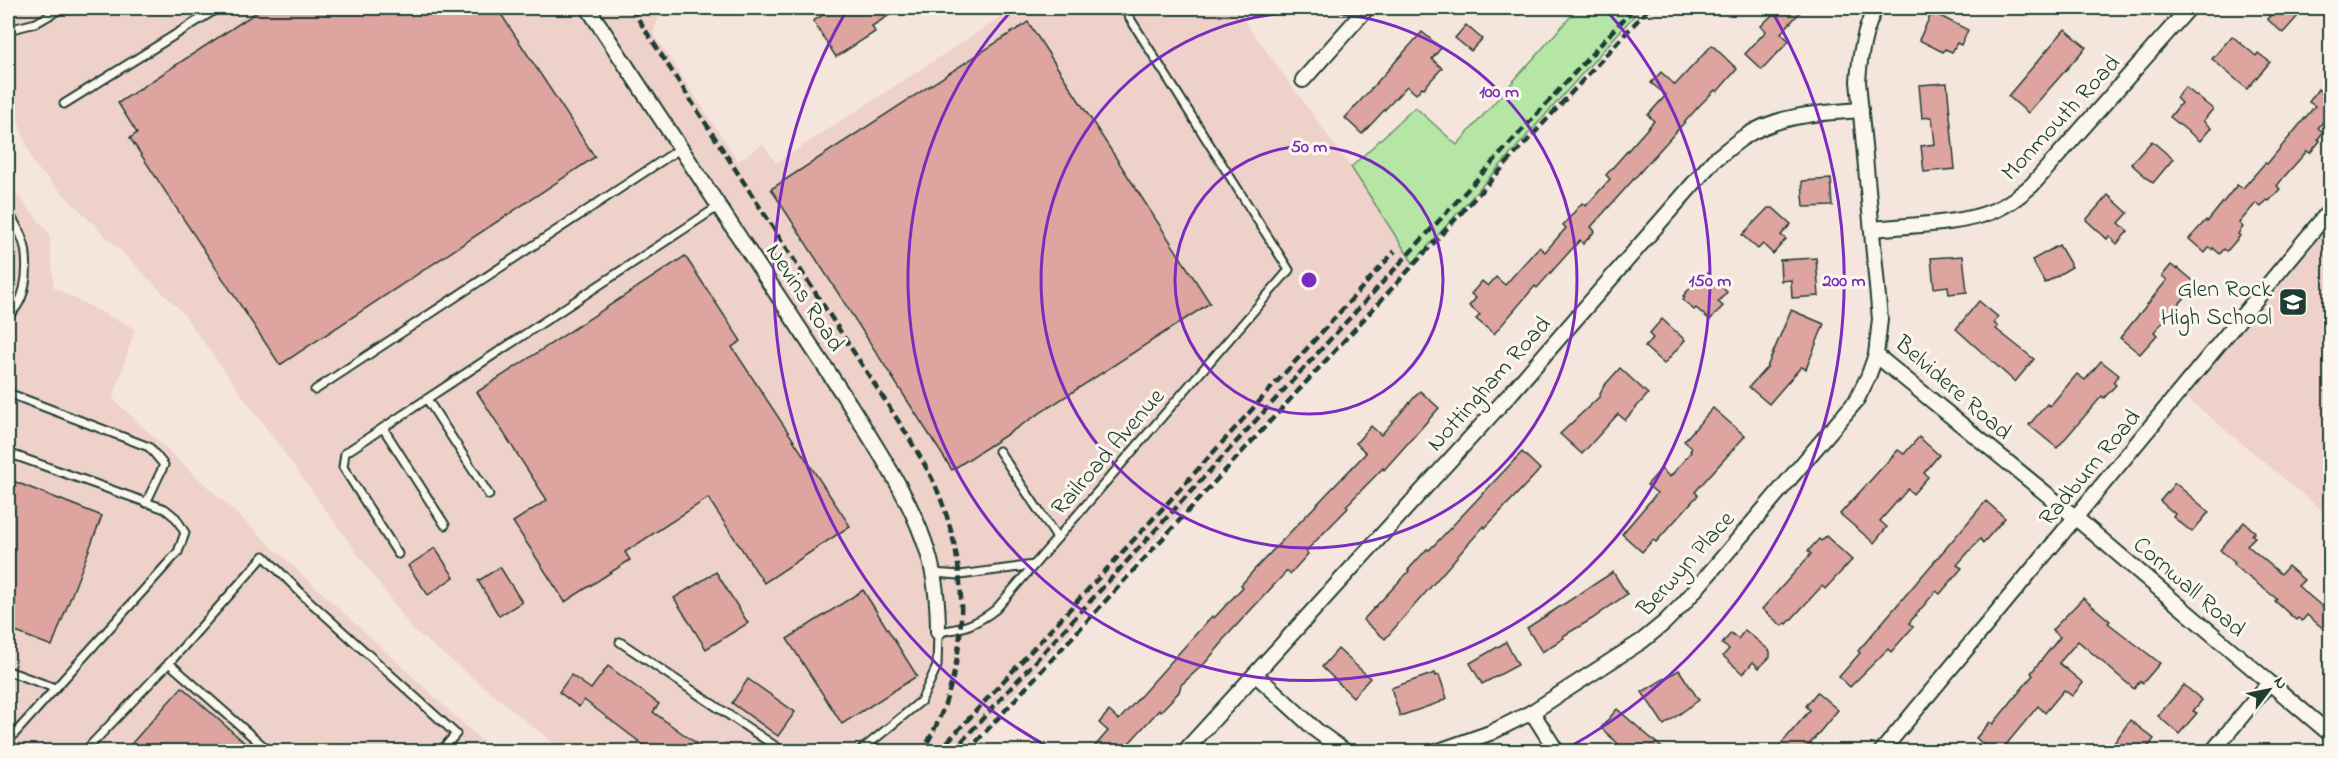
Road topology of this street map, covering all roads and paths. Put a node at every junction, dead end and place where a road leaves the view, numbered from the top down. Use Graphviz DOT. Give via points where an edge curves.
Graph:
graph roads {
  1 [pos="62,8"];
  2 [pos="218,8"];
  3 [pos="588,8"];
  4 [pos="1367,8"];
  5 [pos="1875,8"];
  6 [pos="2189,8"];
  7 [pos="1124,9"];
  8 [pos="8,30"];
  9 [pos="1303,80"];
  10 [pos="64,104"];
  11 [pos="1862,110"];
  12 [pos="681,148"];
  13 [pos="719,206"];
  14 [pos="2331,210"];
  15 [pos="8,212"];
  16 [pos="1872,229"];
  17 [pos="8,315"];
  18 [pos="1876,355"];
  19 [pos="315,390"];
  20 [pos="8,393"];
  21 [pos="427,399"];
  22 [pos="383,428"];
  23 [pos="999,450"];
  24 [pos="8,453"];
  25 [pos="489,495"];
  26 [pos="146,503"];
  27 [pos="2076,518"];
  28 [pos="446,525"];
  29 [pos="1058,538"];
  30 [pos="398,554"];
  31 [pos="1035,564"];
  32 [pos="933,573"];
  33 [pos="938,632"];
  34 [pos="620,642"];
  35 [pos="169,663"];
  36 [pos="8,671"];
  37 [pos="1255,674"];
  38 [pos="2269,683"];
  39 [pos="55,688"];
  40 [pos="1532,712"];
  41 [pos="2331,734"];
  42 [pos="8,741"];
  43 [pos="84,752"];
  44 [pos="270,752"];
  45 [pos="440,752"];
  46 [pos="784,752"];
  47 [pos="859,752"];
  48 [pos="1184,752"];
  49 [pos="1346,752"];
  50 [pos="1436,752"];
  51 [pos="1557,752"];
  52 [pos="1881,752"];
  53 [pos="2212,752"];
  1 -- 8 [label="lane" via="36,23"];
  2 -- 10 [label="lane"];
  3 -- 12 [label="street, Nevins Road"];
  4 -- 9 [label="street"];
  5 -- 11 [label="street, Belvidere Road" via="1860,52"];
  6 -- 16 [label="street, Monmouth Road" via="2032,185 2013,201 1972,218"];
  7 -- 29 [label="lane, Railroad Avenue" via="1289,270"];
  11 -- 16 [label="street, Belvidere Road"];
  11 -- 37 [label="street, Nottingham Road" via="1817,113 1772,123 1745,136 1714,160 1512,392"];
  12 -- 13 [label="street, Nevins Road"];
  12 -- 19 [label="lane"];
  13 -- 21 [label="lane"];
  13 -- 32 [label="street, Nevins Road" via="878,451 917,525"];
  14 -- 27 [label="street, Radburn Road"];
  15 -- 17 [label="lane" via="19,230 26,254 23,292 18,307"];
  16 -- 18 [label="street, Belvidere Road" via="1880,319"];
  18 -- 27 [label="street, Belvidere Road"];
  18 -- 40 [label="street, Berwyn Place" via="1856,401 1678,610 1642,641"];
  20 -- 26 [label="lane" via="149,447 164,465"];
  21 -- 22 [label="lane"];
  21 -- 25 [label="lane"];
  22 -- 28 [label="lane"];
  22 -- 30 [label="lane" via="345,453 343,467"];
  23 -- 29 [label="lane"];
  24 -- 26 [label="lane"];
  26 -- 39 [label="lane" via="177,518 185,533 184,542"];
  27 -- 38 [label="street, Cornwall Road"];
  27 -- 52 [label="street, Radburn Road"];
  29 -- 31 [label="lane, Railroad Avenue"];
  31 -- 32 [label="lane" via="960,575"];
  31 -- 33 [label="lane, Railroad Avenue" via="984,618 961,630"];
  32 -- 33 [label="street, Nevins Road"];
  33 -- 47 [label="lane" via="937,666 921,701"];
  34 -- 46 [label="lane"];
  35 -- 43 [label="lane"];
  35 -- 44 [label="lane"];
  35 -- 45 [label="lane" via="264,556 456,734"];
  36 -- 39 [label="lane"];
  37 -- 48 [label="street, Nottingham Road"];
  37 -- 49 [label="street"];
  38 -- 41 [label="street, Cornwall Road"];
  38 -- 53 [label="street"];
  39 -- 42 [label="lane"];
  40 -- 50 [label="street, Berwyn Place" via="1490,733"];
  40 -- 51 [label="street"];
}
